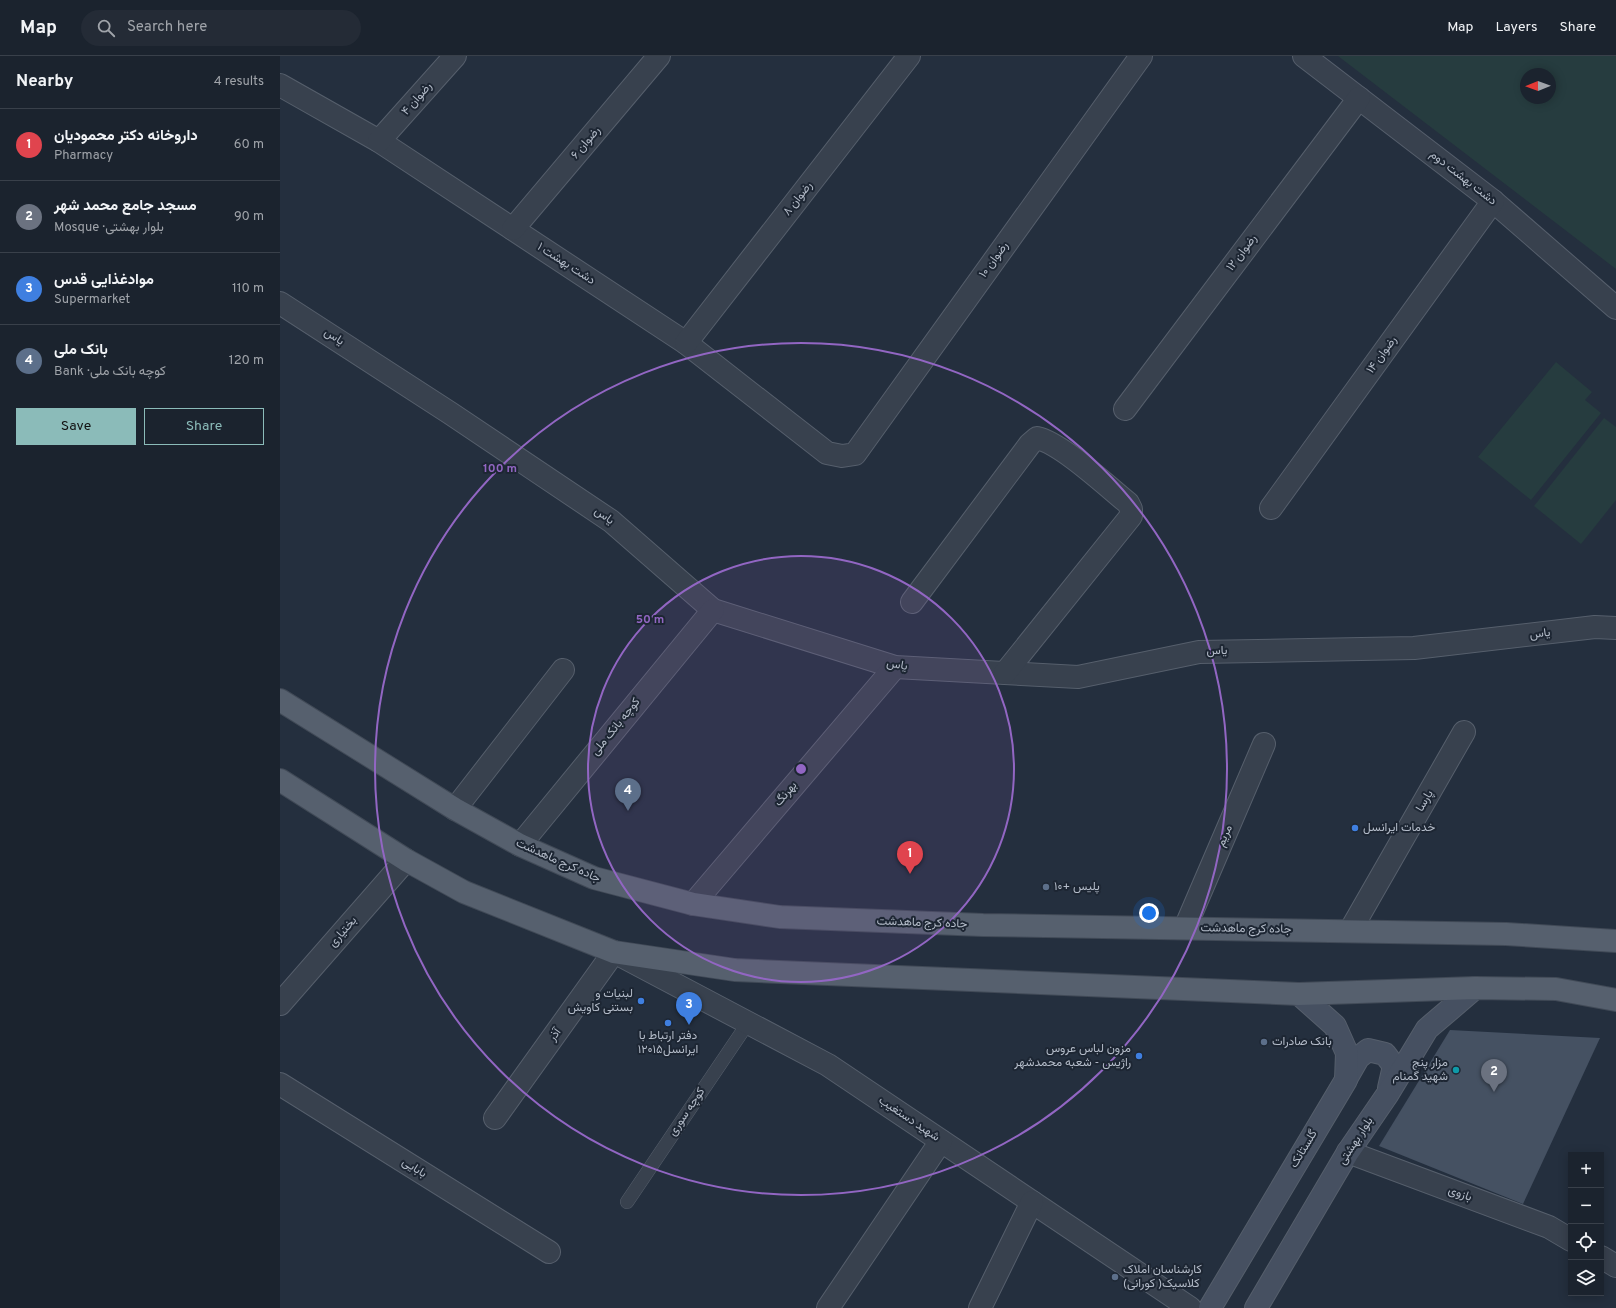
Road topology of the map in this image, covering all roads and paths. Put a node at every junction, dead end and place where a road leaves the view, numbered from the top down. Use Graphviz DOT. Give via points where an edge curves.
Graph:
graph roads {
  1 [pos="455,56"];
  2 [pos="659,56"];
  3 [pos="909,56"];
  4 [pos="1141,56"];
  5 [pos="1304,56"];
  6 [pos="280,85"];
  7 [pos="1359,98"];
  8 [pos="380,141"];
  9 [pos="1493,201"];
  10 [pos="514,229"];
  11 [pos="280,303"];
  12 [pos="1616,308"];
  13 [pos="686,343"];
  14 [pos="1125,409"];
  15 [pos="842,456"];
  16 [pos="1271,508"];
  17 [pos="912,602"];
  18 [pos="713,610"];
  19 [pos="1616,628"];
  20 [pos="895,667"];
  21 [pos="563,670"];
  22 [pos="1005,673"];
  23 [pos="280,700"];
  24 [pos="1464,732"];
  25 [pos="1264,744"];
  26 [pos="280,780"];
  27 [pos="454,809"];
  28 [pos="520,845"];
  29 [pos="406,860"];
  30 [pos="693,904"];
  31 [pos="1185,928"];
  32 [pos="1350,931"];
  33 [pos="1616,941"];
  34 [pos="614,952"];
  35 [pos="1475,988"];
  36 [pos="1299,994"];
  37 [pos="1616,1000"];
  38 [pos="280,1004"];
  39 [pos="748,1023"];
  40 [pos="1346,1080"];
  41 [pos="280,1084"];
  42 [pos="1387,1094"];
  43 [pos="495,1118"];
  44 [pos="941,1141"];
  45 [pos="1348,1152"];
  46 [pos="627,1202"];
  47 [pos="1032,1202"];
  48 [pos="1568,1238"];
  49 [pos="549,1252"];
  50 [pos="1604,1259"];
  51 [pos="1616,1266"];
  52 [pos="828,1308"];
  53 [pos="980,1308"];
  54 [pos="1190,1308"];
  55 [pos="1210,1308"];
  56 [pos="1256,1308"];
  1 -- 8 [label="street, رضوان ۴"];
  2 -- 10 [label="street, رضوان ۶"];
  3 -- 13 [label="street, رضوان ۸"];
  4 -- 15 [label="street, رضوان ۱۰" via="855,454"];
  5 -- 7 [label="street, دشت بهشت دوم"];
  6 -- 8 [label="street, دشت بهشت ۱"];
  7 -- 9 [label="street, دشت بهشت دوم"];
  7 -- 14 [label="street, رضوان ۱۲"];
  8 -- 10 [label="street, دشت بهشت ۱"];
  9 -- 12 [label="street, دشت بهشت دوم"];
  9 -- 16 [label="street, رضوان ۱۴"];
  10 -- 13 [label="street, دشت بهشت ۱"];
  11 -- 18 [label="street, یاس" via="611,521"];
  13 -- 15 [label="street, دشت بهشت ۱" via="827,453"];
  17 -- 22 [label="street" via="1037,438 1045,440 1078,463 1128,503 1131,516"];
  18 -- 20 [label="street, یاس"];
  18 -- 28 [label="street, کوچه بانک ملی"];
  19 -- 22 [label="street, یاس" via="1595,627 1414,648 1199,652 1078,677"];
  20 -- 22 [label="street, یاس"];
  20 -- 30 [label="street, بهرنگ"];
  21 -- 27 [label="street"];
  23 -- 27 [label="main road, جاده کرج ماهدشت"];
  24 -- 32 [label="street, پارسا"];
  25 -- 31 [label="street, مریم"];
  26 -- 29 [label="main road"];
  27 -- 28 [label="main road, جاده کرج ماهدشت"];
  28 -- 30 [label="main road, جاده کرج ماهدشت" via="594,878"];
  29 -- 34 [label="main road" via="464,892"];
  29 -- 38 [label="street, بختیاری"];
  30 -- 31 [label="main road, جاده کرج ماهدشت" via="780,917 983,925"];
  31 -- 32 [label="main road, جاده کرج ماهدشت"];
  32 -- 33 [label="main road, جاده کرج ماهدشت" via="1506,934"];
  34 -- 36 [label="main road" via="736,970"];
  34 -- 39 [label="street, شهید دستغیب"];
  34 -- 43 [label="street, آذر"];
  35 -- 36 [label="main road"];
  35 -- 37 [label="main road" via="1556,989"];
  35 -- 42 [label="street, بلوار بهشتی" via="1427,1029"];
  36 -- 40 [label="street, گلستانک" via="1335,1026 1347,1053"];
  39 -- 44 [label="street, شهید دستغیب" via="828,1065"];
  39 -- 46 [label="lane, کوچه سوری"];
  40 -- 42 [label="street" via="1358,1058 1368,1050 1385,1054 1394,1066"];
  40 -- 55 [label="street, گلستانک"];
  41 -- 49 [label="street, بابایی"];
  42 -- 45 [label="street, بلوار بهشتی"];
  44 -- 47 [label="street, شهید دستغیب"];
  44 -- 52 [label="street"];
  45 -- 48 [label="street, بازوی" via="1549,1227"];
  45 -- 56 [label="street, بلوار بهشتی"];
  47 -- 53 [label="street"];
  47 -- 54 [label="street, شهید دستغیب"];
  50 -- 51 [label="street"];
}
